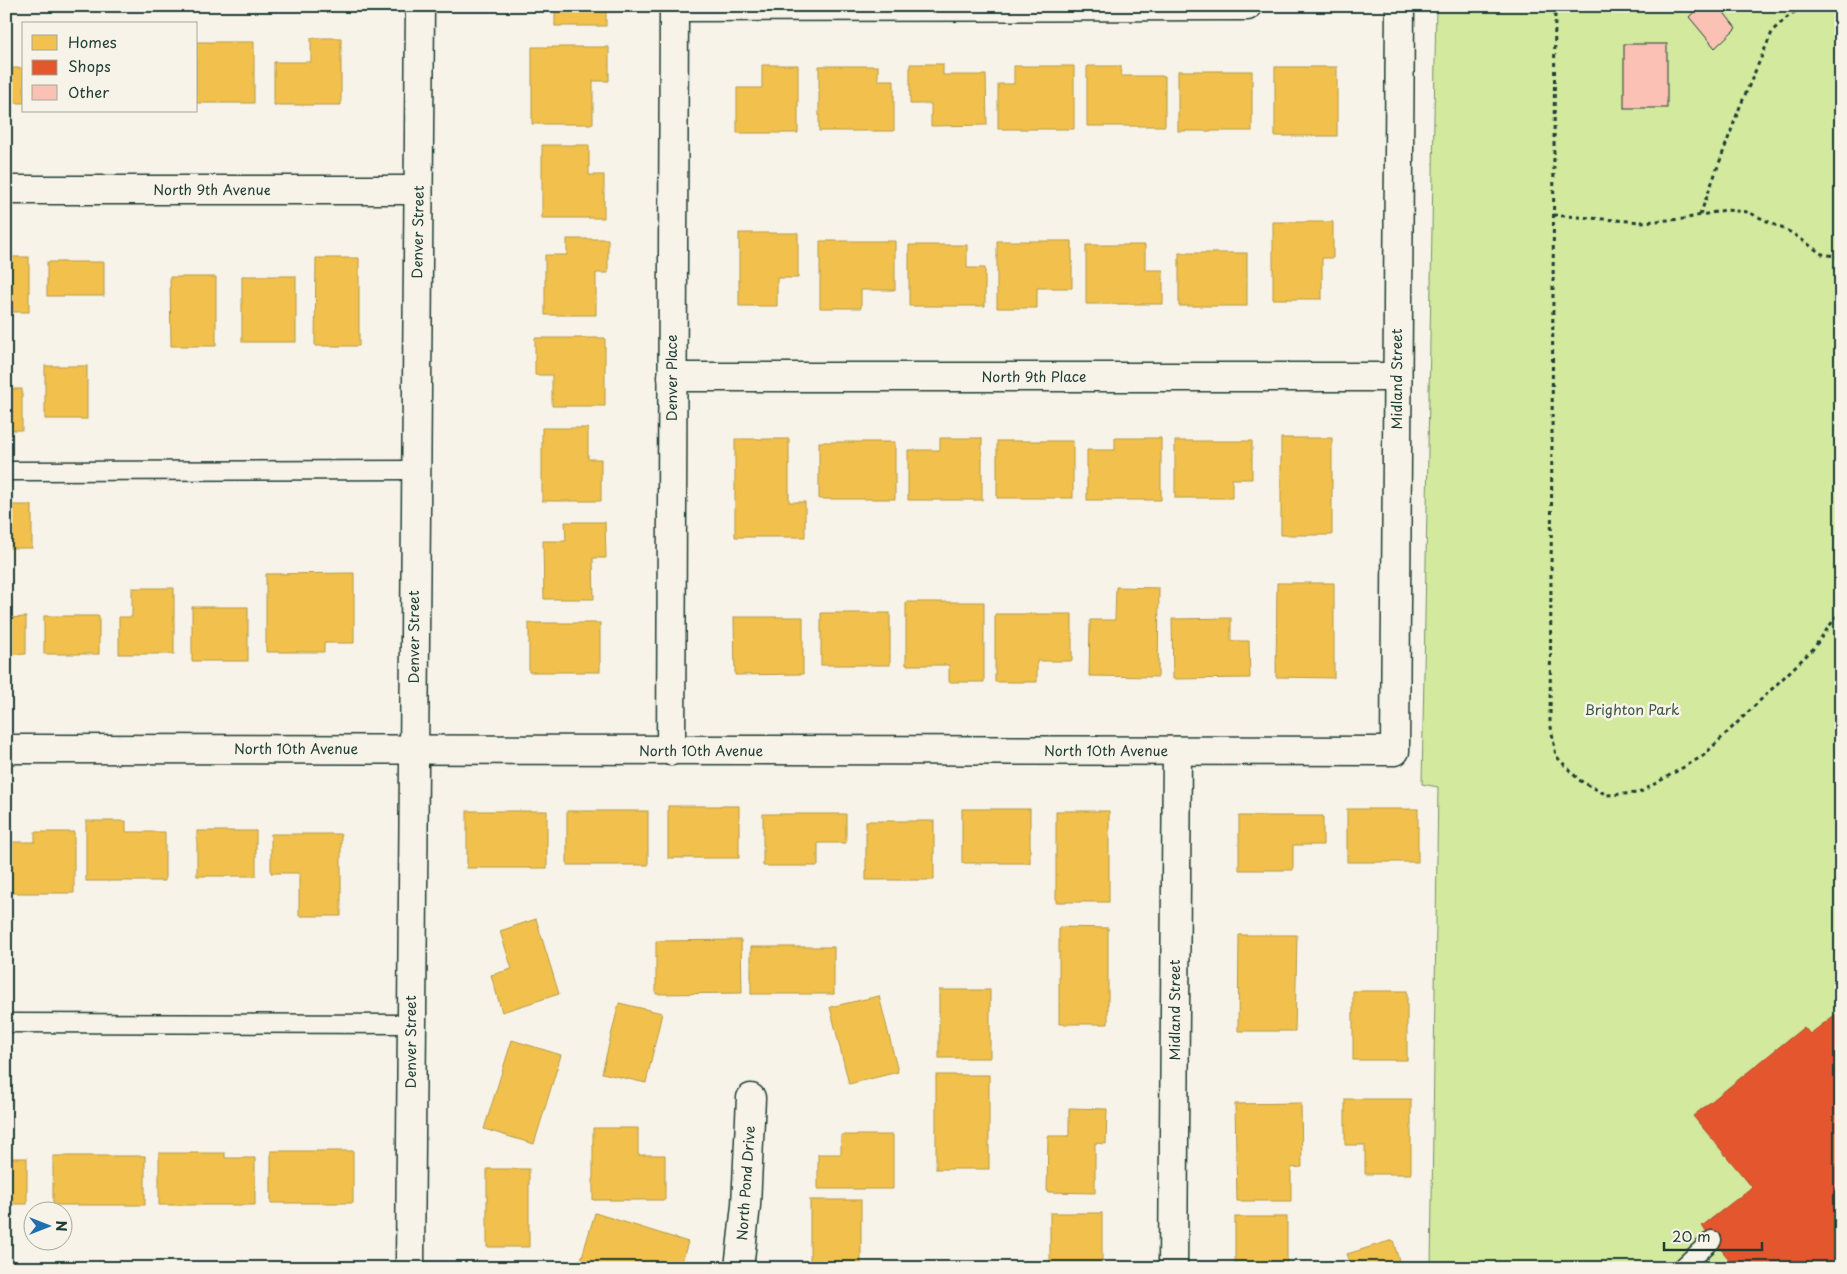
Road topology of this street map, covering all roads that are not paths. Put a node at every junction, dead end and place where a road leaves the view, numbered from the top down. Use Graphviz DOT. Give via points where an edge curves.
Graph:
graph roads {
  1 [pos="420,6"];
  2 [pos="674,6"];
  3 [pos="1247,6"];
  4 [pos="1400,6"];
  5 [pos="6,190"];
  6 [pos="418,190"];
  7 [pos="672,376"];
  8 [pos="1397,377"];
  9 [pos="6,470"];
  10 [pos="416,470"];
  11 [pos="414,748"];
  12 [pos="6,749"];
  13 [pos="671,751"];
  14 [pos="1395,751"];
  15 [pos="1177,752"];
  16 [pos="6,1023"];
  17 [pos="411,1024"];
  18 [pos="751,1098"];
  19 [pos="1712,1240"];
  20 [pos="410,1268"];
  21 [pos="739,1268"];
  22 [pos="1173,1268"];
  23 [pos="1682,1268"];
  1 -- 6 [label="street, Denver Street"];
  2 -- 3 [label="street"];
  2 -- 7 [label="street, Denver Place"];
  4 -- 8 [label="street, Midland Street"];
  5 -- 6 [label="street, North 9th Avenue"];
  6 -- 10 [label="street, Denver Street"];
  7 -- 8 [label="street, North 9th Place"];
  7 -- 13 [label="street, Denver Place"];
  8 -- 14 [label="street, Midland Street"];
  9 -- 10 [label="lane"];
  10 -- 11 [label="street, Denver Street"];
  11 -- 12 [label="street, North 10th Avenue"];
  11 -- 13 [label="street, North 10th Avenue"];
  11 -- 17 [label="street, Denver Street"];
  13 -- 15 [label="street, North 10th Avenue"];
  14 -- 15 [label="street, North 10th Avenue"];
  15 -- 22 [label="street, Midland Street"];
  16 -- 17 [label="lane"];
  17 -- 20 [label="street, Denver Street"];
  18 -- 21 [label="street, North Pond Drive" via="746,1205"];
  19 -- 23 [label="lane"];
}
